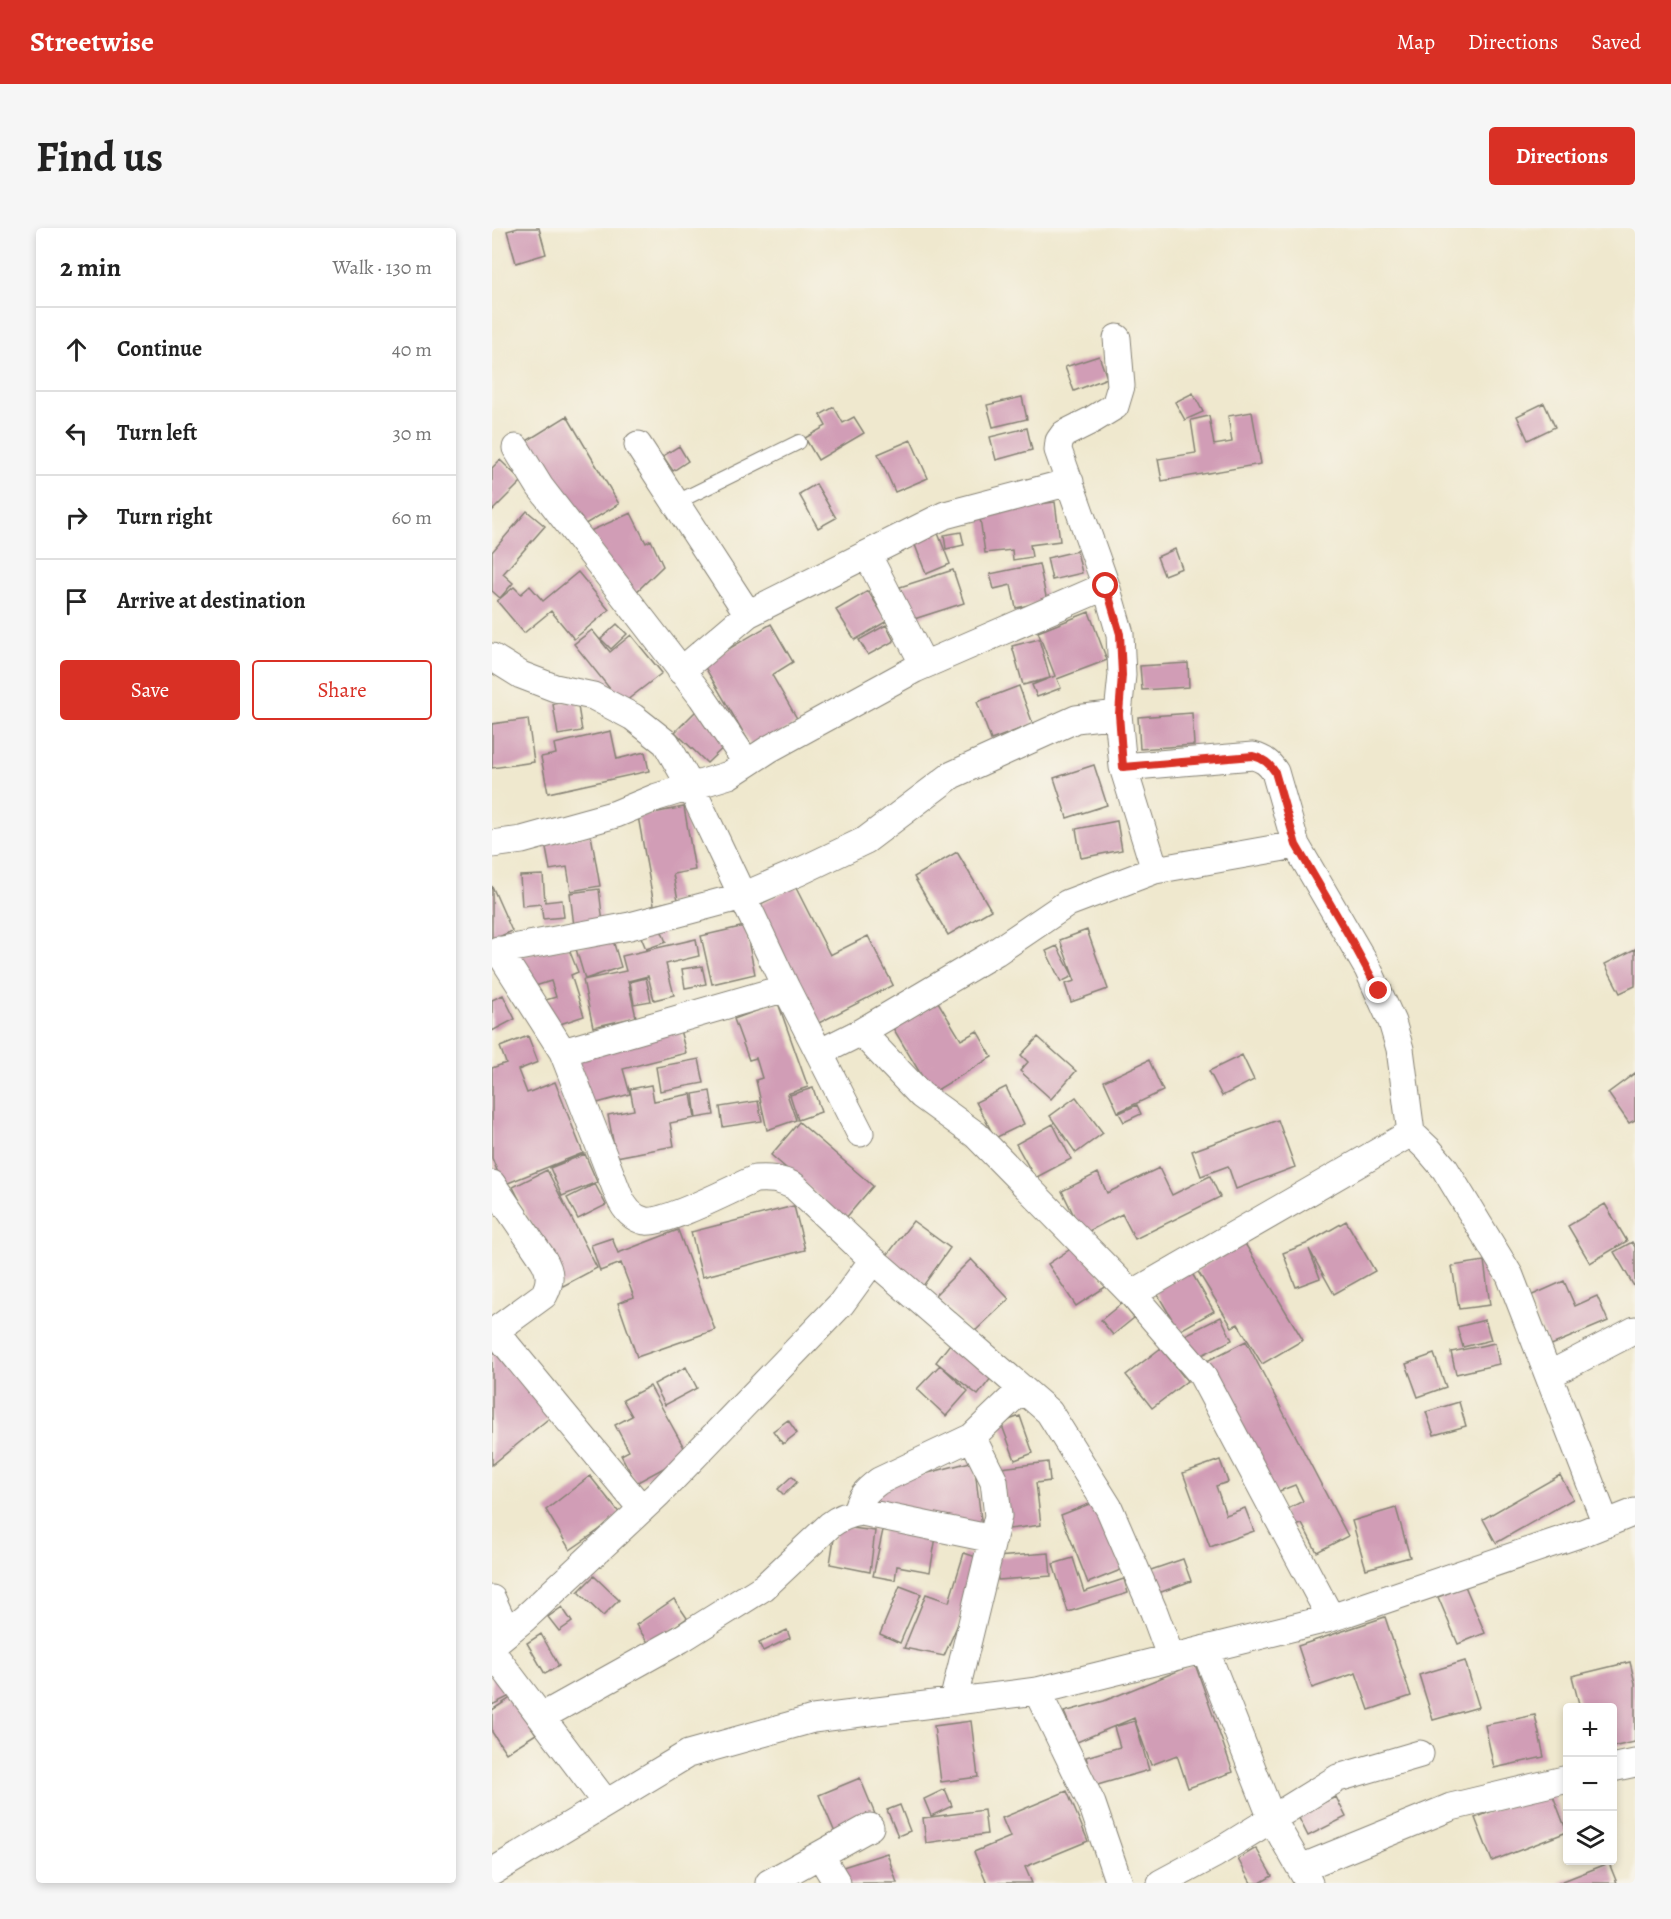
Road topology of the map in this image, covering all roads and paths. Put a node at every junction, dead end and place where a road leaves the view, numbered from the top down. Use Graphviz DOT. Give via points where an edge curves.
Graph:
graph roads {
  1 [pos="1117,338"];
  2 [pos="799,442"];
  3 [pos="638,446"];
  4 [pos="516,448"];
  5 [pos="1070,482"];
  6 [pos="675,503"];
  7 [pos="867,554"];
  8 [pos="1106,586"];
  9 [pos="748,614"];
  10 [pos="492,657"];
  11 [pos="924,665"];
  12 [pos="681,670"];
  13 [pos="1119,714"];
  14 [pos="747,763"];
  15 [pos="1123,767"];
  16 [pos="691,787"];
  17 [pos="492,844"];
  18 [pos="1296,845"];
  19 [pos="1155,870"];
  20 [pos="742,896"];
  21 [pos="495,951"];
  22 [pos="786,988"];
  23 [pos="861,1032"];
  24 [pos="563,1052"];
  25 [pos="819,1053"];
  26 [pos="860,1133"];
  27 [pos="1411,1133"];
  28 [pos="494,1191"];
  29 [pos="873,1260"];
  30 [pos="1132,1294"];
  31 [pos="1635,1330"];
  32 [pos="493,1332"];
  33 [pos="1549,1376"];
  34 [pos="1023,1389"];
  35 [pos="972,1437"];
  36 [pos="642,1509"];
  37 [pos="1635,1512"];
  38 [pos="856,1513"];
  39 [pos="1606,1524"];
  40 [pos="993,1539"];
  41 [pos="492,1599"];
  42 [pos="1330,1618"];
  43 [pos="497,1643"];
  44 [pos="1205,1649"];
  45 [pos="1171,1658"];
  46 [pos="1037,1691"];
  47 [pos="953,1702"];
  48 [pos="541,1718"];
  49 [pos="1420,1754"];
  50 [pos="1635,1763"];
  51 [pos="1617,1767"];
  52 [pos="1563,1780"];
  53 [pos="606,1803"];
  54 [pos="1272,1819"];
  55 [pos="870,1827"];
  56 [pos="820,1855"];
  57 [pos="492,1872"];
  58 [pos="1305,1876"];
  59 [pos="769,1883"];
  60 [pos="837,1883"];
  61 [pos="1119,1883"];
  62 [pos="1161,1883"];
  1 -- 5 [label="street" via="1121,386 1116,406 1064,434 1059,441 1058,450"];
  2 -- 6 [label="lane"];
  3 -- 6 [label="street"];
  4 -- 12 [label="street" via="540,487"];
  5 -- 7 [label="street" via="945,515"];
  5 -- 8 [label="street"];
  6 -- 9 [label="street"];
  7 -- 9 [label="street"];
  7 -- 11 [label="street"];
  8 -- 11 [label="street"];
  8 -- 13 [label="street" via="1120,634"];
  9 -- 12 [label="street"];
  10 -- 16 [label="street" via="521,675 593,696 633,717 666,743"];
  11 -- 14 [label="street"];
  12 -- 14 [label="street"];
  13 -- 15 [label="street"];
  13 -- 20 [label="street" via="1076,719 952,775 866,840"];
  14 -- 16 [label="street" via="729,775"];
  15 -- 18 [label="street" via="1244,756 1262,758 1275,772"];
  15 -- 19 [label="street"];
  16 -- 17 [label="street" via="616,814 522,840"];
  16 -- 20 [label="street"];
  18 -- 19 [label="street"];
  18 -- 27 [label="street" via="1363,961 1392,1022 1400,1049"];
  19 -- 23 [label="street" via="1068,903 996,952"];
  20 -- 21 [label="street" via="630,926"];
  20 -- 22 [label="street"];
  21 -- 24 [label="street"];
  22 -- 24 [label="street"];
  22 -- 25 [label="street"];
  23 -- 25 [label="street"];
  23 -- 30 [label="street" via="921,1095 976,1135"];
  24 -- 29 [label="street" via="623,1205 637,1218 665,1218 755,1179 782,1180 794,1186"];
  25 -- 26 [label="street"];
  27 -- 30 [label="street"];
  27 -- 33 [label="street" via="1445,1169 1510,1275"];
  28 -- 32 [label="street" via="543,1259 550,1277 544,1295"];
  29 -- 34 [label="street"];
  29 -- 36 [label="street" via="841,1304"];
  30 -- 42 [label="street" via="1202,1376"];
  31 -- 33 [label="street"];
  32 -- 36 [label="street"];
  33 -- 39 [label="street"];
  34 -- 35 [label="street"];
  34 -- 45 [label="street" via="1049,1412 1109,1509"];
  35 -- 38 [label="street" via="879,1481 862,1496"];
  35 -- 40 [label="street" via="993,1481 998,1516"];
  36 -- 43 [label="street"];
  37 -- 39 [label="street"];
  38 -- 40 [label="street"];
  38 -- 48 [label="street" via="839,1518 764,1587"];
  39 -- 42 [label="street"];
  40 -- 47 [label="street"];
  41 -- 43 [label="street"];
  42 -- 44 [label="street"];
  43 -- 48 [label="street"];
  44 -- 45 [label="street"];
  44 -- 54 [label="street"];
  45 -- 46 [label="street"];
  46 -- 47 [label="street"];
  46 -- 61 [label="street" via="1092,1804"];
  47 -- 53 [label="street" via="813,1719 688,1754"];
  48 -- 53 [label="street"];
  49 -- 54 [label="street" via="1338,1778"];
  50 -- 51 [label="street"];
  52 -- 58 [label="street" via="1451,1807"];
  53 -- 57 [label="street"];
  54 -- 58 [label="street"];
  54 -- 62 [label="street"];
  55 -- 56 [label="street"];
  56 -- 59 [label="street"];
  56 -- 60 [label="street"];
}
